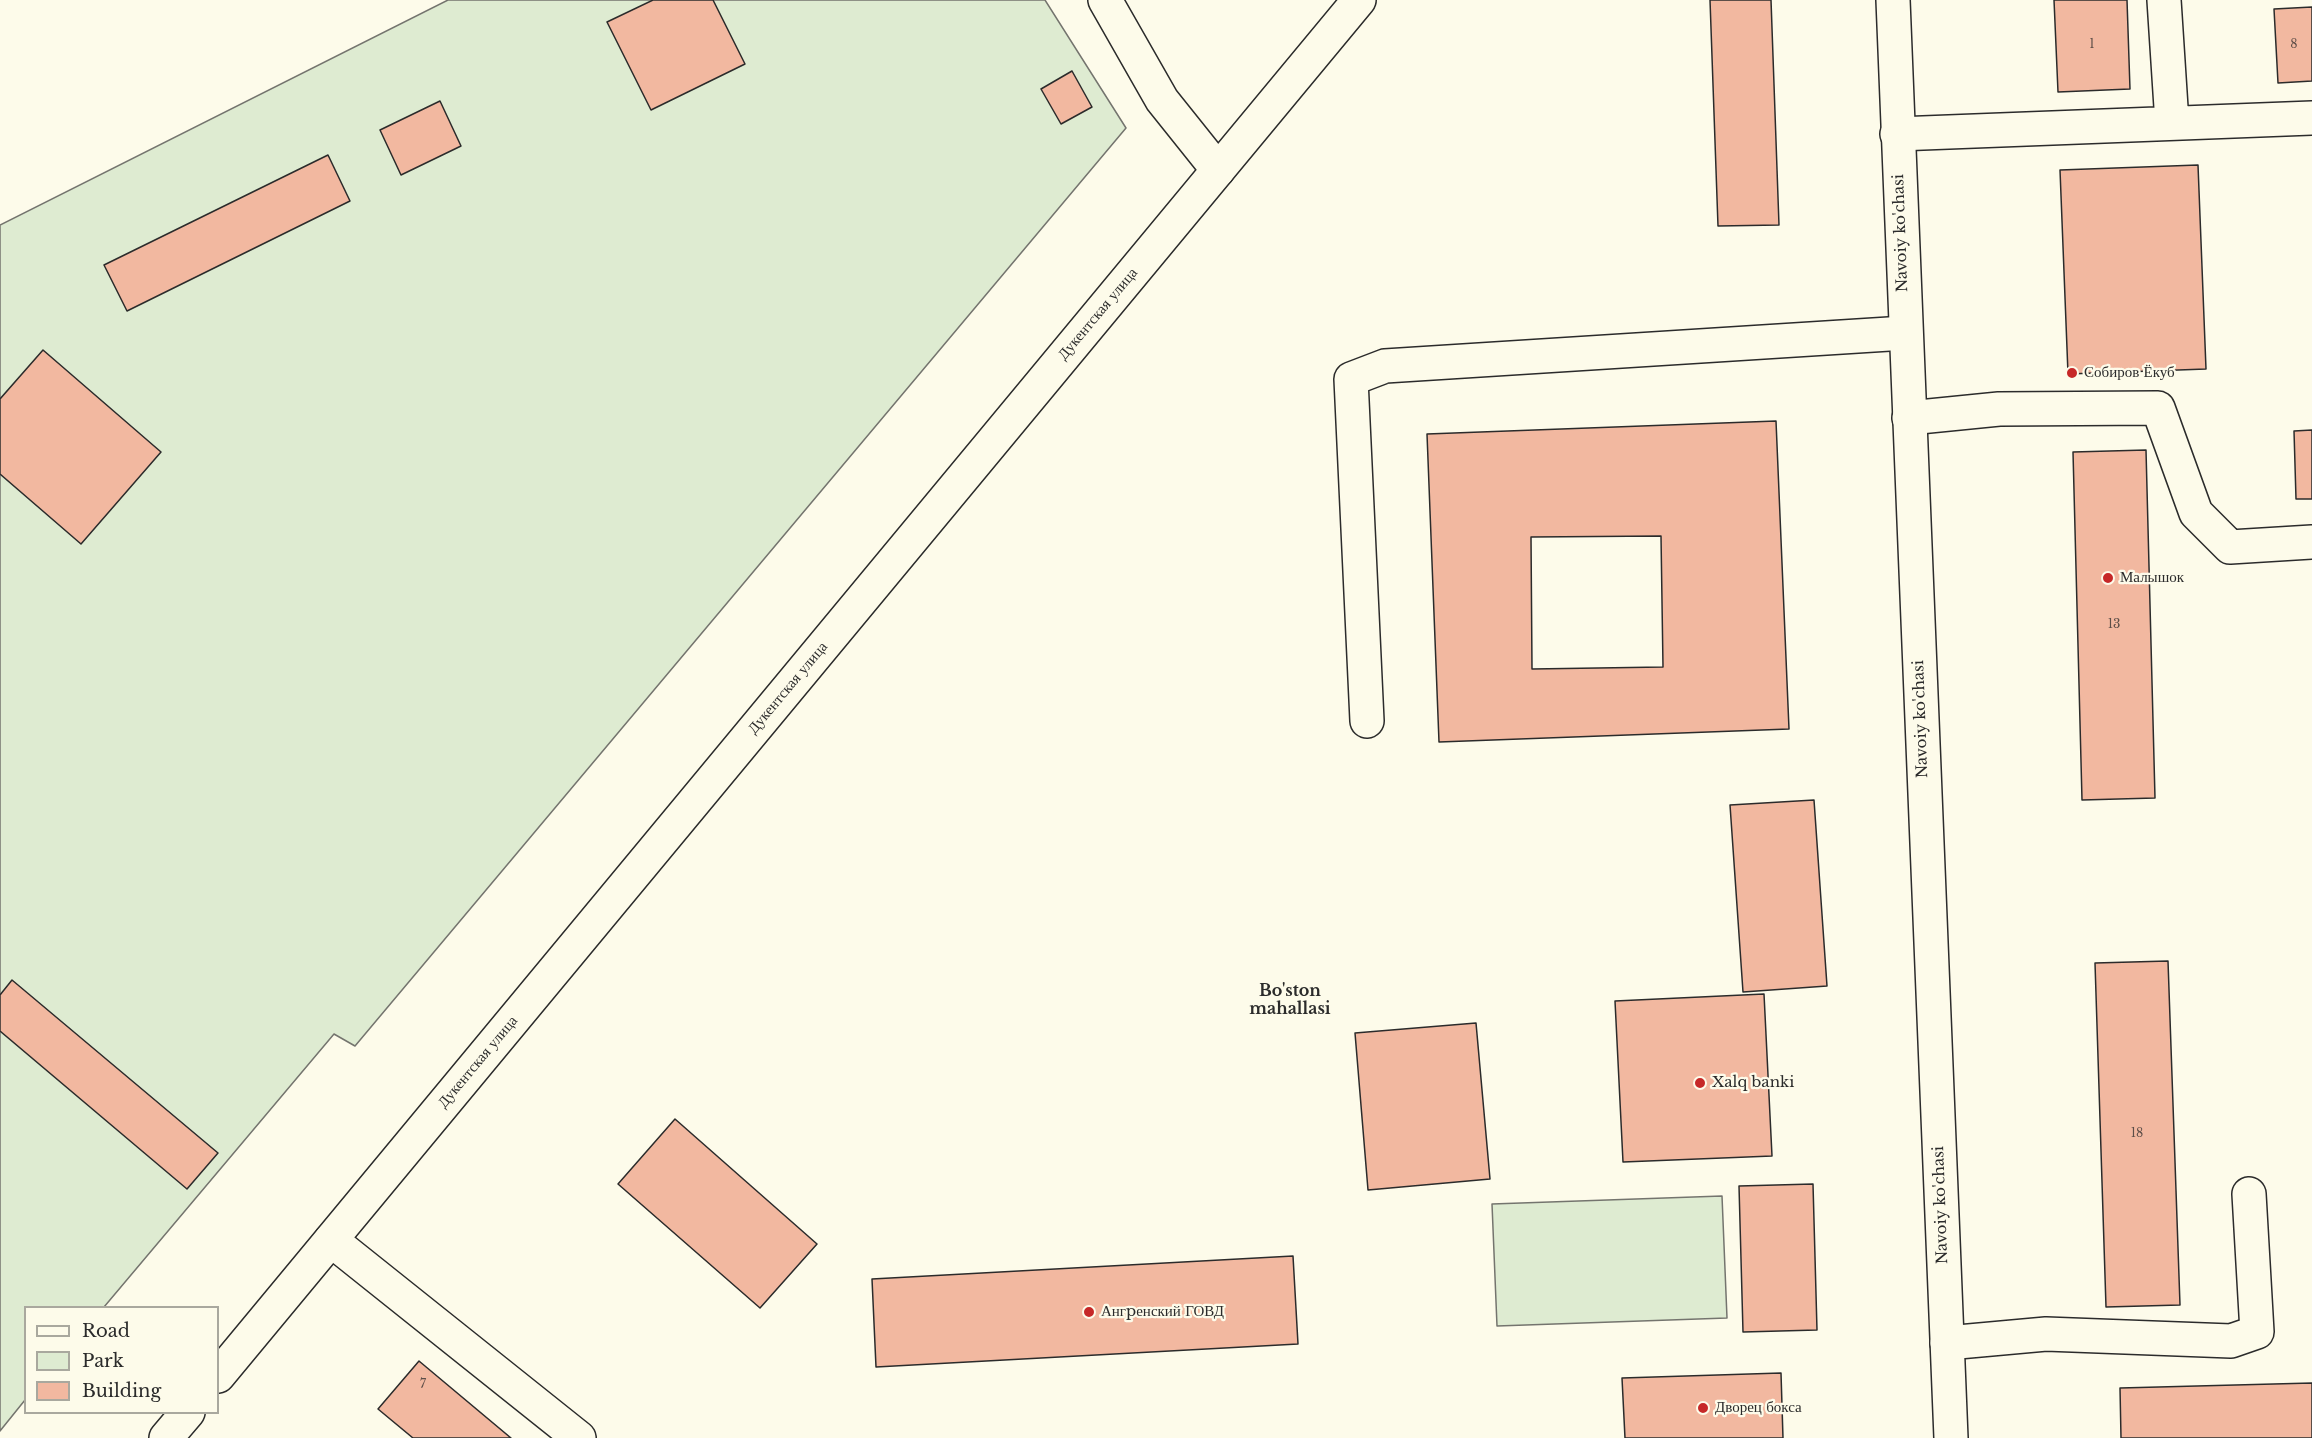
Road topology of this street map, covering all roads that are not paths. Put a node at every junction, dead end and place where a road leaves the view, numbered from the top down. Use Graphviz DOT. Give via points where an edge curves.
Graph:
graph roads {
  1 [pos="1105,0"];
  2 [pos="1359,0"];
  3 [pos="1893,0"];
  4 [pos="2164,0"];
  5 [pos="2312,118"];
  6 [pos="2172,123"];
  7 [pos="1898,134"];
  8 [pos="1218,170"];
  9 [pos="1905,333"];
  10 [pos="1909,418"];
  11 [pos="2312,542"];
  12 [pos="1367,721"];
  13 [pos="2249,1194"];
  14 [pos="331,1240"];
  15 [pos="1947,1343"];
  16 [pos="219,1375"];
  17 [pos="187,1414"];
  18 [pos="166,1438"];
  19 [pos="579,1438"];
  20 [pos="1951,1438"];
  1 -- 8 [label="main road" via="1162,100"];
  2 -- 8 [label="main road, Дукентская улица"];
  3 -- 7 [label="main road, Navoiy ko'chasi"];
  4 -- 6 [label="main road"];
  5 -- 6 [label="main road"];
  6 -- 7 [label="main road"];
  7 -- 9 [label="main road, Navoiy ko'chasi"];
  8 -- 14 [label="main road, Дукентская улица"];
  9 -- 10 [label="main road, Navoiy ko'chasi"];
  9 -- 12 [label="main road" via="1385,366 1352,379"];
  10 -- 11 [label="main road" via="1999,409 2158,408 2196,513 2230,547"];
  10 -- 15 [label="main road, Navoiy ko'chasi"];
  13 -- 15 [label="main road" via="2257,1332 2231,1341 2046,1334"];
  14 -- 16 [label="main road, Дукентская улица"];
  14 -- 19 [label="main road"];
  15 -- 20 [label="main road, Navoiy ko'chasi"];
  17 -- 18 [label="main road"];
}
